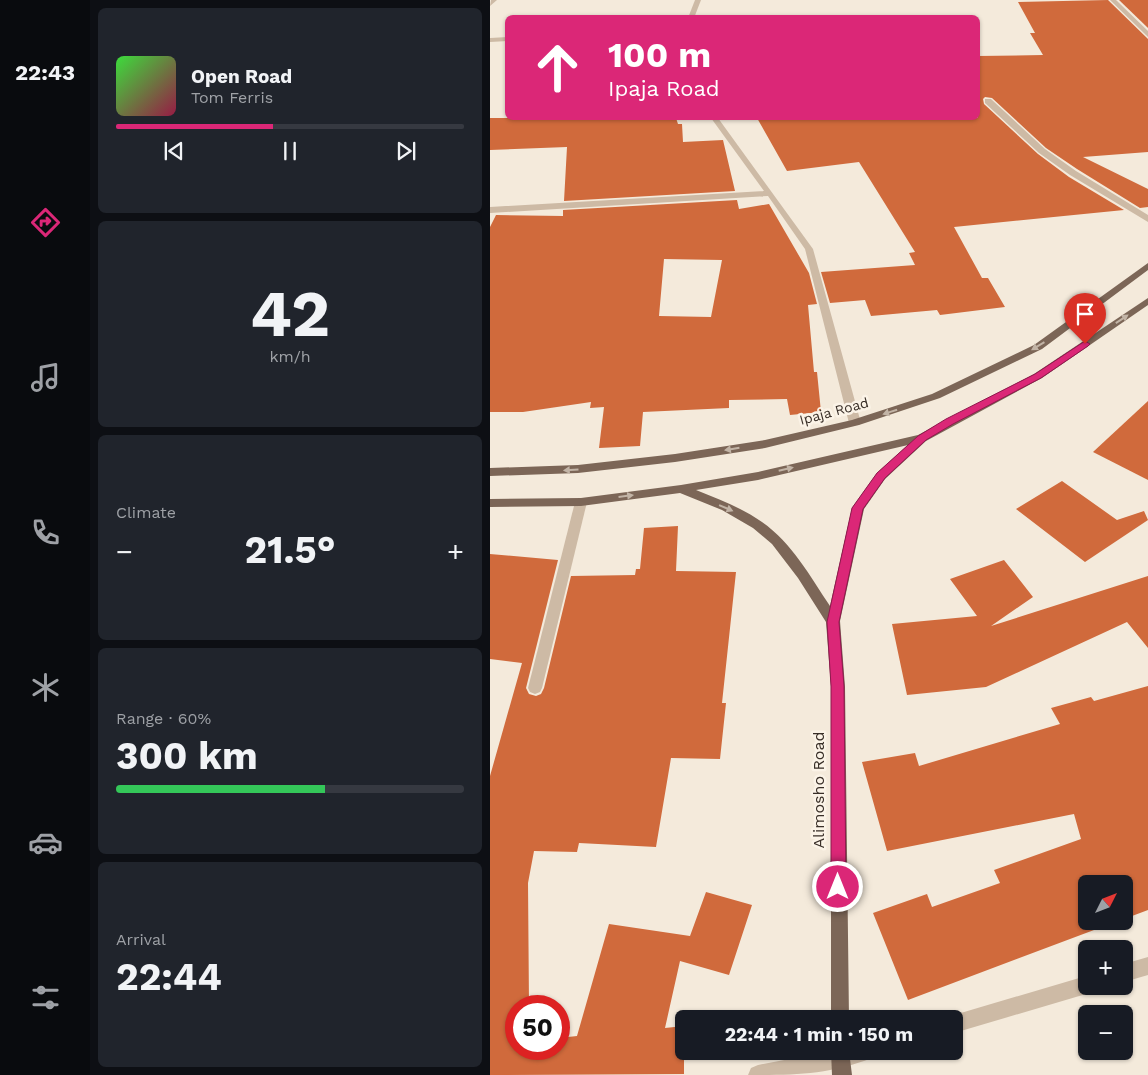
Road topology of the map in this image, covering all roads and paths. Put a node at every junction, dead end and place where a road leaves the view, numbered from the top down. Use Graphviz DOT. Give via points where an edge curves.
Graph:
graph roads {
  1 [pos="494,0"];
  2 [pos="698,0"];
  3 [pos="1113,0"];
  4 [pos="490,4"];
  5 [pos="692,15"];
  6 [pos="1148,35"];
  7 [pos="505,39"];
  8 [pos="490,40"];
  9 [pos="988,101"];
  10 [pos="717,120"];
  11 [pos="769,193"];
  12 [pos="490,210"];
  13 [pos="1148,219"];
  14 [pos="1148,266"];
  15 [pos="1148,301"];
  16 [pos="855,423"];
  17 [pos="922,438"];
  18 [pos="490,472"];
  19 [pos="681,489"];
  20 [pos="581,502"];
  21 [pos="490,503"];
  22 [pos="833,622"];
  23 [pos="535,688"];
  24 [pos="1148,966"];
  25 [pos="1133,970"];
  26 [pos="1078,987"];
  27 [pos="840,1010"];
  28 [pos="963,1021"];
  29 [pos="841,1062"];
  30 [pos="758,1075"];
  1 -- 4 [label="street"];
  2 -- 5 [label="street"];
  3 -- 6 [label="street"];
  7 -- 8 [label="street"];
  9 -- 13 [label="street" via="1042,151"];
  10 -- 11 [label="street"];
  11 -- 12 [label="street"];
  11 -- 16 [label="street" via="809,249"];
  14 -- 16 [label="main road, Ipaja Road, one-way" via="1038,347 936,396"];
  17 -- 15 [label="main road, one-way" via="1038,376"];
  16 -- 18 [label="main road, Ipaja Road, one-way" via="766,444 674,458 578,469"];
  19 -- 17 [label="main road, one-way" via="758,476"];
  17 -- 22 [label="main road, Alimosho Road" via="881,476 858,508"];
  20 -- 19 [label="main road, one-way"];
  19 -- 22 [label="main road, Alimosho Road, one-way" via="742,515 767,532 790,559"];
  20 -- 21 [label="main road"];
  20 -- 23 [label="street"];
  22 -- 27 [label="main road, Alimosho Road" via="838,686"];
  24 -- 25 [label="street"];
  26 -- 28 [label="street"];
  29 -- 30 [label="street"];
}
